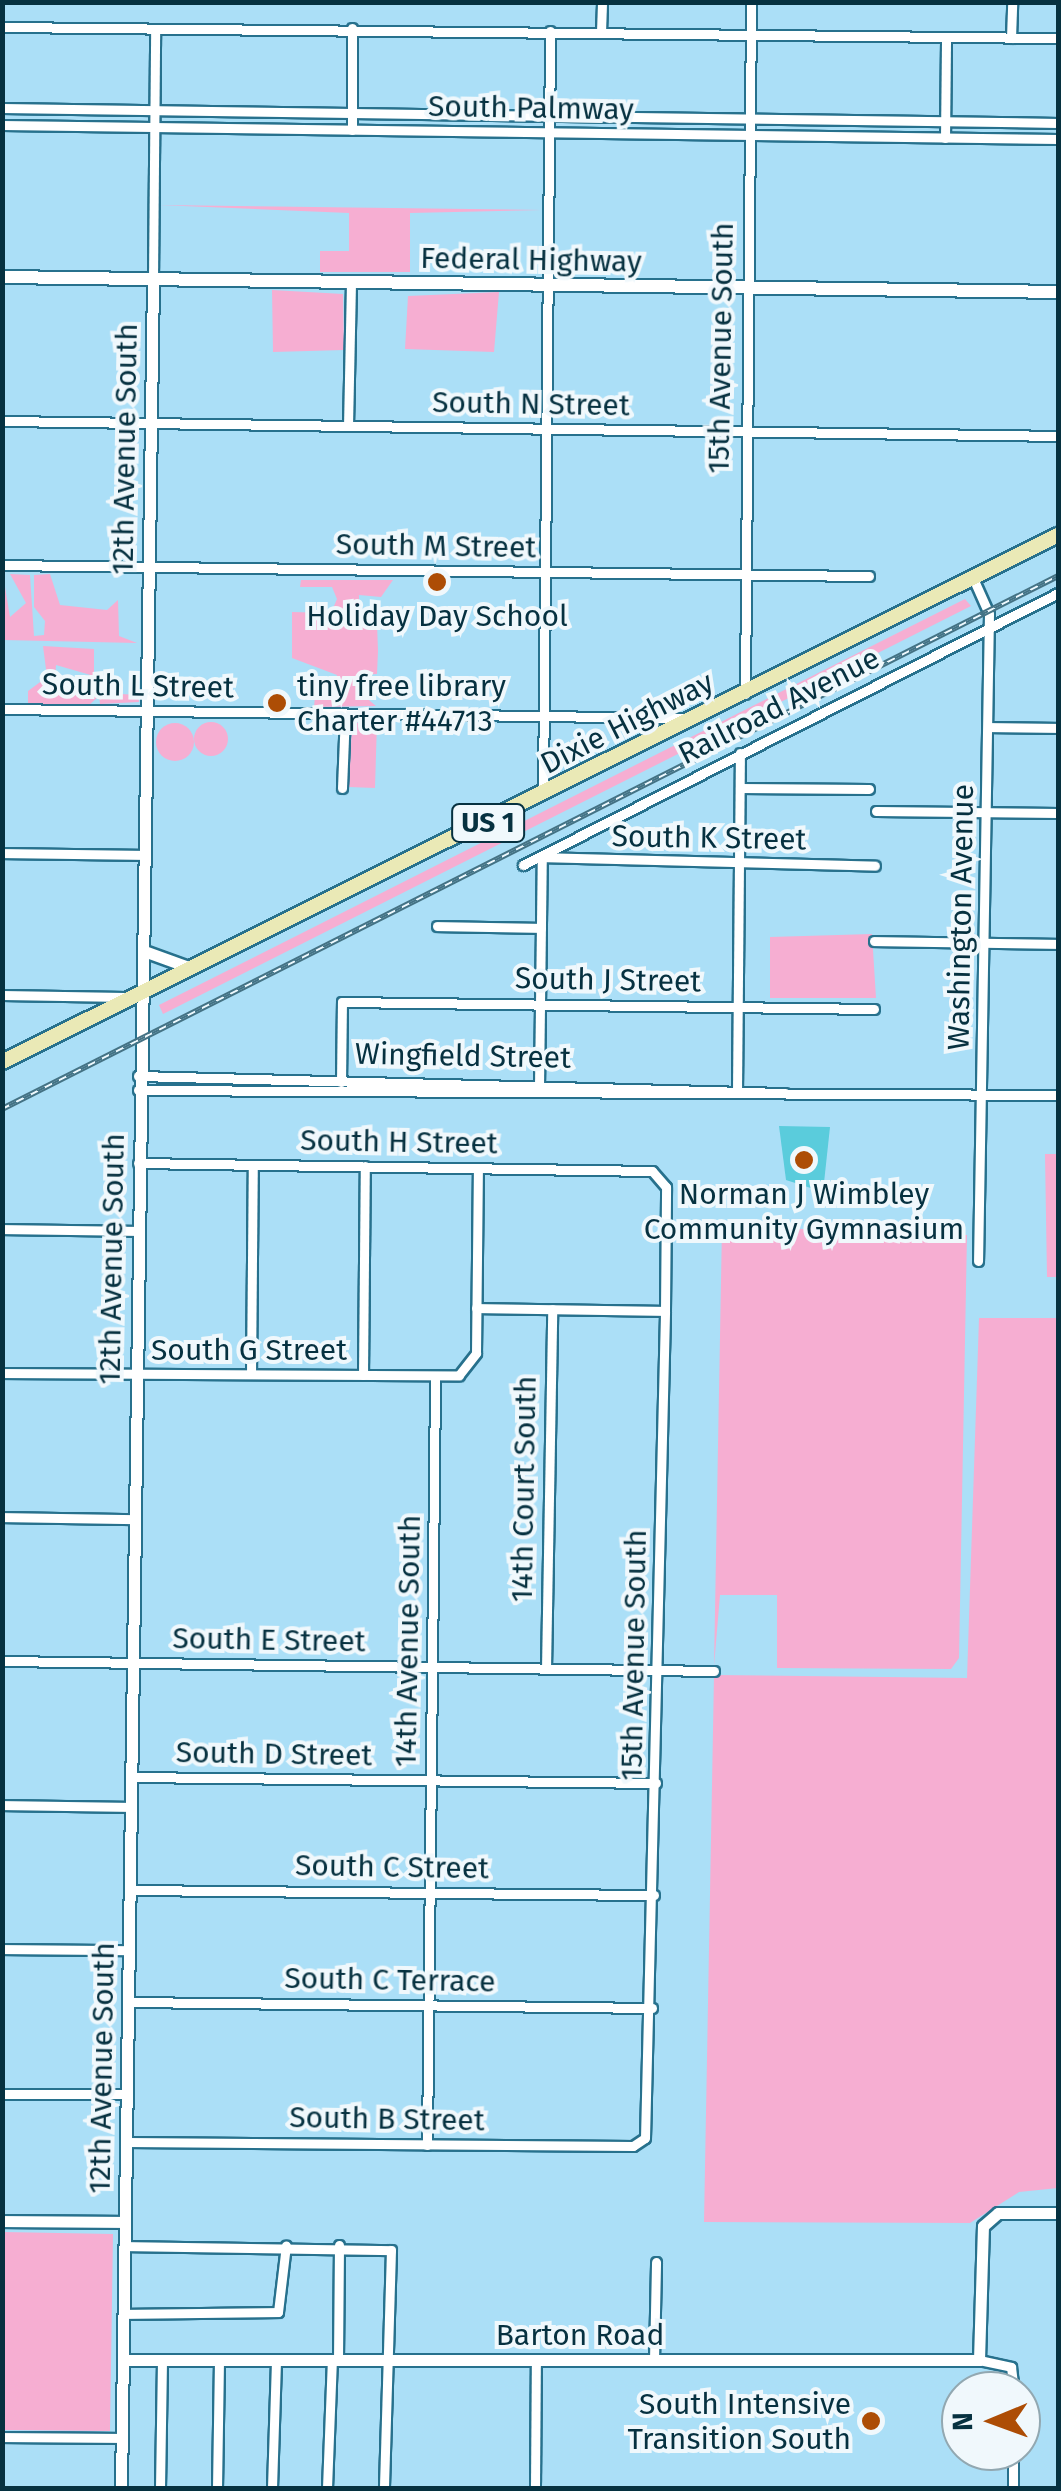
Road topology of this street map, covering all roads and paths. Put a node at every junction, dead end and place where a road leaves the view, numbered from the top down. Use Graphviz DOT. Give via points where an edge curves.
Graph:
graph roads {
  1 [pos="602,2"];
  2 [pos="751,2"];
  3 [pos="1012,2"];
  4 [pos="2,28"];
  5 [pos="352,28"];
  6 [pos="155,30"];
  7 [pos="550,31"];
  8 [pos="601,32"];
  9 [pos="751,34"];
  10 [pos="946,37"];
  11 [pos="1012,38"];
  12 [pos="1058,38"];
  13 [pos="2,108"];
  14 [pos="154,110"];
  15 [pos="352,116"];
  16 [pos="551,117"];
  17 [pos="749,120"];
  18 [pos="945,121"];
  19 [pos="2,124"];
  20 [pos="1058,124"];
  21 [pos="154,126"];
  22 [pos="352,130"];
  23 [pos="551,132"];
  24 [pos="749,136"];
  25 [pos="945,138"];
  26 [pos="1058,139"];
  27 [pos="2,278"];
  28 [pos="153,280"];
  29 [pos="352,282"];
  30 [pos="548,285"];
  31 [pos="747,288"];
  32 [pos="1058,292"];
  33 [pos="2,421"];
  34 [pos="150,423"];
  35 [pos="348,426"];
  36 [pos="546,429"];
  37 [pos="744,432"];
  38 [pos="1058,436"];
  39 [pos="1058,535"];
  40 [pos="2,565"];
  41 [pos="148,567"];
  42 [pos="544,573"];
  43 [pos="744,574"];
  44 [pos="870,576"];
  45 [pos="974,578"];
  46 [pos="1058,593"];
  47 [pos="989,628"];
  48 [pos="744,694"];
  49 [pos="2,709"];
  50 [pos="145,711"];
  51 [pos="345,714"];
  52 [pos="543,717"];
  53 [pos="694,718"];
  54 [pos="988,727"];
  55 [pos="1058,728"];
  56 [pos="740,753"];
  57 [pos="342,788"];
  58 [pos="740,788"];
  59 [pos="869,789"];
  60 [pos="543,796"];
  61 [pos="876,811"];
  62 [pos="987,812"];
  63 [pos="1058,814"];
  64 [pos="2,853"];
  65 [pos="145,854"];
  66 [pos="542,857"];
  67 [pos="740,863"];
  68 [pos="523,865"];
  69 [pos="875,866"];
  70 [pos="437,926"];
  71 [pos="541,928"];
  72 [pos="874,942"];
  73 [pos="986,943"];
  74 [pos="1058,944"];
  75 [pos="144,951"];
  76 [pos="200,968"];
  77 [pos="2,995"];
  78 [pos="142,998"];
  79 [pos="540,1004"];
  80 [pos="738,1007"];
  81 [pos="874,1009"];
  82 [pos="2,1062"];
  83 [pos="341,1079"];
  84 [pos="392,1080"];
  85 [pos="539,1082"];
  86 [pos="138,1083"];
  87 [pos="737,1086"];
  88 [pos="341,1092"];
  89 [pos="785,1092"];
  90 [pos="392,1093"];
  91 [pos="984,1094"];
  92 [pos="1058,1094"];
  93 [pos="539,1095"];
  94 [pos="737,1098"];
  95 [pos="138,1163"];
  96 [pos="253,1165"];
  97 [pos="365,1166"];
  98 [pos="478,1168"];
  99 [pos="658,1175"];
  100 [pos="2,1229"];
  101 [pos="137,1231"];
  102 [pos="978,1261"];
  103 [pos="476,1308"];
  104 [pos="552,1309"];
  105 [pos="665,1310"];
  106 [pos="2,1373"];
  107 [pos="135,1374"];
  108 [pos="250,1374"];
  109 [pos="363,1375"];
  110 [pos="436,1376"];
  111 [pos="2,1517"];
  112 [pos="134,1518"];
  113 [pos="2,1661"];
  114 [pos="132,1662"];
  115 [pos="432,1668"];
  116 [pos="546,1669"];
  117 [pos="658,1670"];
  118 [pos="714,1671"];
  119 [pos="130,1777"];
  120 [pos="431,1780"];
  121 [pos="656,1783"];
  122 [pos="2,1805"];
  123 [pos="130,1806"];
  124 [pos="129,1890"];
  125 [pos="430,1893"];
  126 [pos="654,1895"];
  127 [pos="2,1949"];
  128 [pos="128,1950"];
  129 [pos="128,2002"];
  130 [pos="429,2006"];
  131 [pos="652,2008"];
  132 [pos="2,2094"];
  133 [pos="126,2094"];
  134 [pos="645,2138"];
  135 [pos="126,2142"];
  136 [pos="427,2145"];
  137 [pos="1058,2212"];
  138 [pos="2,2220"];
  139 [pos="124,2222"];
  140 [pos="124,2246"];
  141 [pos="286,2246"];
  142 [pos="339,2246"];
  143 [pos="656,2262"];
  144 [pos="124,2314"];
  145 [pos="123,2360"];
  146 [pos="162,2360"];
  147 [pos="220,2360"];
  148 [pos="276,2360"];
  149 [pos="336,2360"];
  150 [pos="391,2360"];
  151 [pos="536,2360"];
  152 [pos="654,2360"];
  153 [pos="979,2360"];
  154 [pos="1012,2371"];
  155 [pos="2,2437"];
  156 [pos="122,2438"];
  157 [pos="121,2488"];
  158 [pos="160,2488"];
  159 [pos="216,2488"];
  160 [pos="272,2488"];
  161 [pos="327,2488"];
  162 [pos="384,2488"];
  163 [pos="535,2488"];
  1 -- 8 [label="street"];
  2 -- 9 [label="street, 15th Avenue South"];
  3 -- 11 [label="street"];
  4 -- 6 [label="street"];
  5 -- 6 [label="street"];
  5 -- 7 [label="street"];
  5 -- 15 [label="street"];
  6 -- 14 [label="street, 12th Avenue South"];
  7 -- 8 [label="street"];
  7 -- 16 [label="street"];
  8 -- 9 [label="street"];
  9 -- 10 [label="street"];
  9 -- 17 [label="street, 15th Avenue South"];
  10 -- 11 [label="street"];
  10 -- 18 [label="street"];
  11 -- 12 [label="street"];
  13 -- 14 [label="street, South Palmway"];
  14 -- 15 [label="street, South Palmway"];
  14 -- 21 [label="street, 12th Avenue South"];
  15 -- 16 [label="street, South Palmway"];
  15 -- 22 [label="street"];
  16 -- 17 [label="street, South Palmway"];
  16 -- 23 [label="street"];
  17 -- 18 [label="street, South Palmway"];
  17 -- 24 [label="street, 15th Avenue South"];
  18 -- 20 [label="street, South Palmway"];
  18 -- 25 [label="street"];
  19 -- 21 [label="street, South Palmway"];
  21 -- 22 [label="street, South Palmway"];
  21 -- 28 [label="street, 12th Avenue South"];
  22 -- 23 [label="street, South Palmway"];
  23 -- 24 [label="street, South Palmway"];
  23 -- 30 [label="street"];
  24 -- 25 [label="street, South Palmway"];
  24 -- 31 [label="street, 15th Avenue South"];
  25 -- 26 [label="street, South Palmway"];
  27 -- 28 [label="main road, Federal Highway"];
  28 -- 29 [label="main road, Federal Highway"];
  28 -- 34 [label="street, 12th Avenue South"];
  29 -- 30 [label="main road, Federal Highway"];
  29 -- 35 [label="street"];
  30 -- 31 [label="main road, Federal Highway"];
  30 -- 36 [label="street"];
  31 -- 32 [label="main road, Federal Highway"];
  31 -- 37 [label="street, 15th Avenue South"];
  33 -- 34 [label="street, South N Street"];
  34 -- 35 [label="street, South N Street"];
  34 -- 41 [label="street, 12th Avenue South"];
  35 -- 36 [label="street, South N Street"];
  36 -- 37 [label="street, South N Street"];
  36 -- 42 [label="street"];
  37 -- 38 [label="street, South N Street"];
  37 -- 43 [label="street, 15th Avenue South"];
  39 -- 45 [label="main road, Dixie Highway / US 1"];
  40 -- 41 [label="street, South M Street"];
  41 -- 42 [label="street, South M Street"];
  41 -- 50 [label="street, 12th Avenue South"];
  42 -- 43 [label="street, South M Street"];
  42 -- 52 [label="street"];
  43 -- 44 [label="street, South M Street"];
  43 -- 48 [label="street, 15th Avenue South"];
  45 -- 47 [label="street, Washington Avenue"];
  45 -- 48 [label="main road, Dixie Highway / US 1"];
  46 -- 47 [label="street, Railroad Avenue"];
  47 -- 54 [label="street, Washington Avenue"];
  47 -- 56 [label="street, Railroad Avenue"];
  48 -- 53 [label="main road, Dixie Highway / US 1"];
  49 -- 50 [label="street, South L Street"];
  50 -- 51 [label="street, South L Street"];
  50 -- 65 [label="street, 12th Avenue South"];
  51 -- 52 [label="street, South L Street"];
  51 -- 57 [label="street"];
  52 -- 53 [label="street, South L Street"];
  52 -- 60 [label="street"];
  53 -- 60 [label="main road, Dixie Highway / US 1"];
  54 -- 55 [label="street"];
  54 -- 62 [label="street, Washington Avenue"];
  56 -- 58 [label="street"];
  56 -- 66 [label="street, Railroad Avenue"];
  58 -- 59 [label="street"];
  58 -- 67 [label="street"];
  60 -- 76 [label="main road, Dixie Highway / US 1"];
  61 -- 62 [label="street"];
  62 -- 63 [label="street"];
  62 -- 73 [label="street, Washington Avenue"];
  64 -- 65 [label="street"];
  65 -- 75 [label="street, 12th Avenue South"];
  66 -- 67 [label="street, South K Street"];
  66 -- 68 [label="street, Railroad Avenue"];
  66 -- 71 [label="street"];
  67 -- 69 [label="street, South K Street"];
  67 -- 80 [label="street"];
  70 -- 71 [label="street"];
  71 -- 79 [label="street"];
  72 -- 73 [label="street"];
  73 -- 74 [label="street"];
  73 -- 91 [label="street, Washington Avenue"];
  75 -- 76 [label="street" via="161,964"];
  75 -- 78 [label="street, 12th Avenue South"];
  76 -- 78 [label="main road, Dixie Highway / US 1"];
  77 -- 78 [label="street"];
  78 -- 82 [label="main road, Dixie Highway / US 1"];
  78 -- 86 [label="street, 12th Avenue South"];
  79 -- 80 [label="street, South J Street"];
  79 -- 83 [label="street, South J Street" via="342,1002"];
  79 -- 85 [label="street"];
  80 -- 81 [label="street, South J Street"];
  80 -- 87 [label="street"];
  83 -- 84 [label="street, Wingfield Street"];
  83 -- 86 [label="street, Wingfield Street"];
  83 -- 88 [label="street"];
  84 -- 85 [label="street, Wingfield Street"];
  84 -- 90 [label="street"];
  85 -- 87 [label="street, Wingfield Street"];
  85 -- 93 [label="street"];
  86 -- 88 [label="street, Wingfield Street"];
  86 -- 95 [label="street, 12th Avenue South"];
  87 -- 89 [label="street, Wingfield Street"];
  87 -- 94 [label="street"];
  88 -- 90 [label="street, Wingfield Street"];
  89 -- 91 [label="street, Wingfield Street"];
  89 -- 94 [label="street, Wingfield Street"];
  90 -- 93 [label="street, Wingfield Street"];
  91 -- 92 [label="street, Wingfield Street"];
  91 -- 102 [label="street, Washington Avenue"];
  93 -- 94 [label="street, Wingfield Street"];
  95 -- 96 [label="street, South H Street"];
  95 -- 101 [label="street, 12th Avenue South"];
  96 -- 97 [label="street, South H Street"];
  96 -- 108 [label="street"];
  97 -- 98 [label="street, South H Street"];
  97 -- 109 [label="street"];
  98 -- 99 [label="street, South H Street"];
  98 -- 103 [label="street"];
  99 -- 105 [label="street, 15th Avenue South" via="666,1187"];
  100 -- 101 [label="street"];
  101 -- 107 [label="street, 12th Avenue South"];
  103 -- 104 [label="street"];
  103 -- 110 [label="street" via="471,1367"];
  104 -- 105 [label="street"];
  104 -- 116 [label="street, 14th Court South"];
  105 -- 117 [label="street, 15th Avenue South"];
  106 -- 107 [label="street, South G Street"];
  107 -- 108 [label="street, South G Street"];
  107 -- 112 [label="street, 12th Avenue South"];
  108 -- 109 [label="street, South G Street"];
  109 -- 110 [label="street, South G Street"];
  110 -- 115 [label="street, 14th Avenue South"];
  111 -- 112 [label="street"];
  112 -- 114 [label="street, 12th Avenue South"];
  113 -- 114 [label="street, South E Street"];
  114 -- 115 [label="street, South E Street"];
  114 -- 119 [label="street, 12th Avenue South"];
  115 -- 116 [label="street, South E Street"];
  115 -- 120 [label="street, 14th Avenue South"];
  116 -- 117 [label="street, South E Street"];
  117 -- 118 [label="street, South E Street"];
  117 -- 121 [label="street, 15th Avenue South"];
  119 -- 120 [label="street, South D Street"];
  119 -- 123 [label="street, 12th Avenue South"];
  120 -- 121 [label="street, South D Street"];
  120 -- 125 [label="street, 14th Avenue South"];
  121 -- 126 [label="street, 15th Avenue South"];
  122 -- 123 [label="street"];
  123 -- 124 [label="street, 12th Avenue South"];
  124 -- 125 [label="street, South C Street"];
  124 -- 128 [label="street, 12th Avenue South"];
  125 -- 126 [label="street, South C Street"];
  125 -- 130 [label="street, 14th Avenue South"];
  126 -- 131 [label="street, 15th Avenue South"];
  127 -- 128 [label="street"];
  128 -- 129 [label="street, 12th Avenue South"];
  129 -- 130 [label="street, South C Terrace"];
  129 -- 133 [label="street, 12th Avenue South"];
  130 -- 131 [label="street, South C Terrace"];
  130 -- 136 [label="street, 14th Avenue South"];
  131 -- 134 [label="street, 15th Avenue South"];
  132 -- 133 [label="street"];
  133 -- 135 [label="street, 12th Avenue South"];
  134 -- 136 [label="street, South B Street" via="634,2146"];
  135 -- 136 [label="street, South B Street"];
  135 -- 139 [label="street, 12th Avenue South"];
  137 -- 153 [label="street" via="998,2213 983,2226"];
  138 -- 139 [label="street"];
  139 -- 140 [label="street, 12th Avenue South"];
  140 -- 141 [label="street"];
  140 -- 144 [label="street, 12th Avenue South"];
  141 -- 142 [label="street"];
  141 -- 144 [label="street" via="278,2312"];
  142 -- 149 [label="street"];
  142 -- 150 [label="street" via="391,2250"];
  143 -- 152 [label="street"];
  144 -- 145 [label="street, 12th Avenue South"];
  145 -- 146 [label="street, Barton Road"];
  145 -- 156 [label="street, 12th Avenue South"];
  146 -- 147 [label="street, Barton Road"];
  146 -- 158 [label="street"];
  147 -- 148 [label="street, Barton Road"];
  147 -- 159 [label="street"];
  148 -- 149 [label="street, Barton Road"];
  148 -- 160 [label="street"];
  149 -- 150 [label="street, Barton Road"];
  149 -- 161 [label="street"];
  150 -- 151 [label="street, Barton Road"];
  150 -- 162 [label="street"];
  151 -- 152 [label="street, Barton Road"];
  151 -- 163 [label="street"];
  152 -- 153 [label="street, Barton Road"];
  153 -- 154 [label="street"];
  155 -- 156 [label="street"];
  156 -- 157 [label="street, 12th Avenue South"];
}
